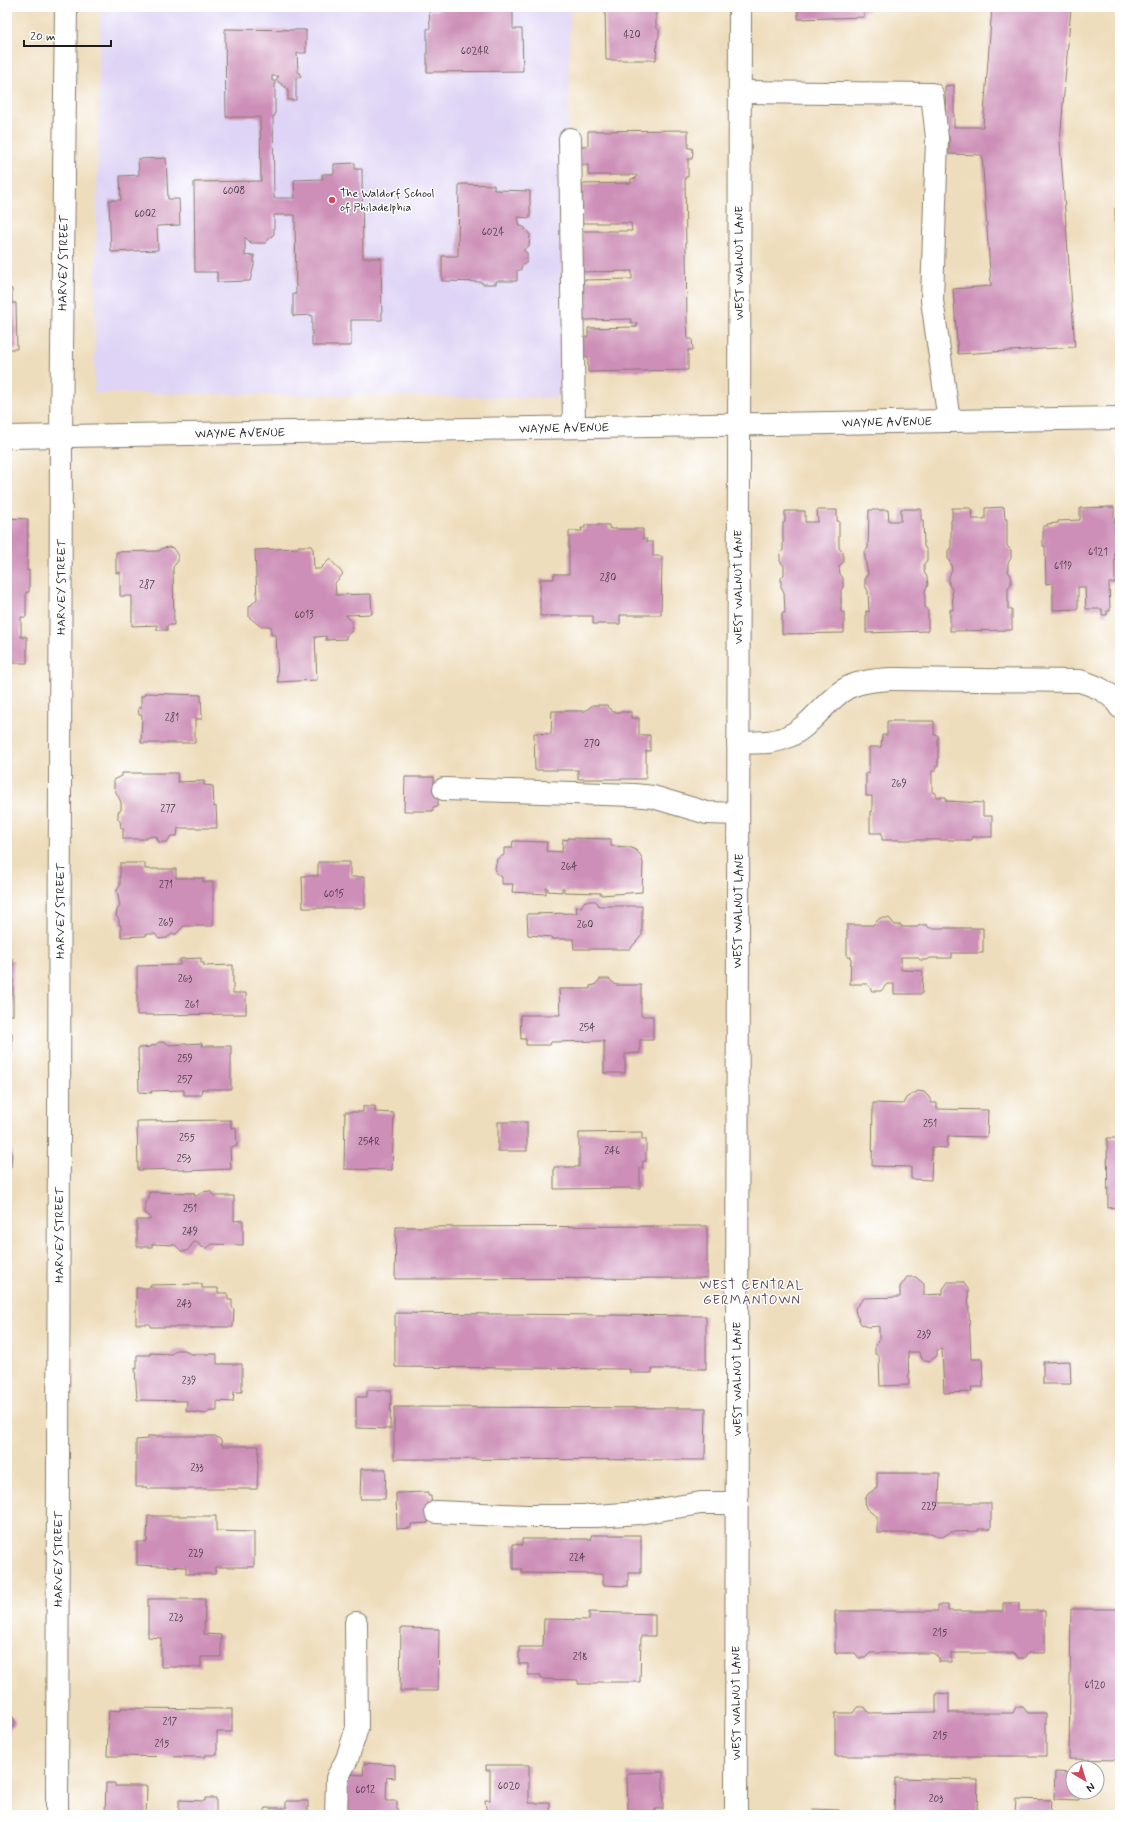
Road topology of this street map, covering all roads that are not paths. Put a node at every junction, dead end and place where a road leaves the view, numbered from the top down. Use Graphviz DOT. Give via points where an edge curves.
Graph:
graph roads {
  1 [pos="66,7"];
  2 [pos="740,7"];
  3 [pos="740,92"];
  4 [pos="570,139"];
  5 [pos="1120,418"];
  6 [pos="949,420"];
  7 [pos="738,425"];
  8 [pos="574,427"];
  9 [pos="61,436"];
  10 [pos="7,437"];
  11 [pos="1120,707"];
  12 [pos="738,743"];
  13 [pos="444,790"];
  14 [pos="738,814"];
  15 [pos="736,1503"];
  16 [pos="436,1512"];
  17 [pos="356,1623"];
  18 [pos="57,1815"];
  19 [pos="336,1815"];
  20 [pos="736,1815"];
  1 -- 9 [label="street, HARVEY STREET"];
  2 -- 3 [label="street, WEST WALNUT LANE"];
  3 -- 6 [label="street" via="932,94 937,138 932,300"];
  3 -- 7 [label="street, WEST WALNUT LANE"];
  4 -- 8 [label="street"];
  5 -- 6 [label="street, WAYNE AVENUE"];
  6 -- 7 [label="street, WAYNE AVENUE"];
  7 -- 8 [label="street, WAYNE AVENUE"];
  7 -- 12 [label="street, WEST WALNUT LANE"];
  8 -- 9 [label="street, WAYNE AVENUE"];
  9 -- 10 [label="street, WAYNE AVENUE"];
  9 -- 18 [label="street, HARVEY STREET"];
  11 -- 12 [label="street" via="1116,699 1100,688 1080,681 892,679 866,682 847,688 802,728 788,737 772,742"];
  12 -- 14 [label="street, WEST WALNUT LANE"];
  13 -- 14 [label="street" via="634,795 653,797 706,813"];
  14 -- 15 [label="street, WEST WALNUT LANE"];
  15 -- 16 [label="street" via="701,1504 596,1516"];
  15 -- 20 [label="street, WEST WALNUT LANE"];
  17 -- 19 [label="street" via="357,1728 347,1759 337,1778"];
}
